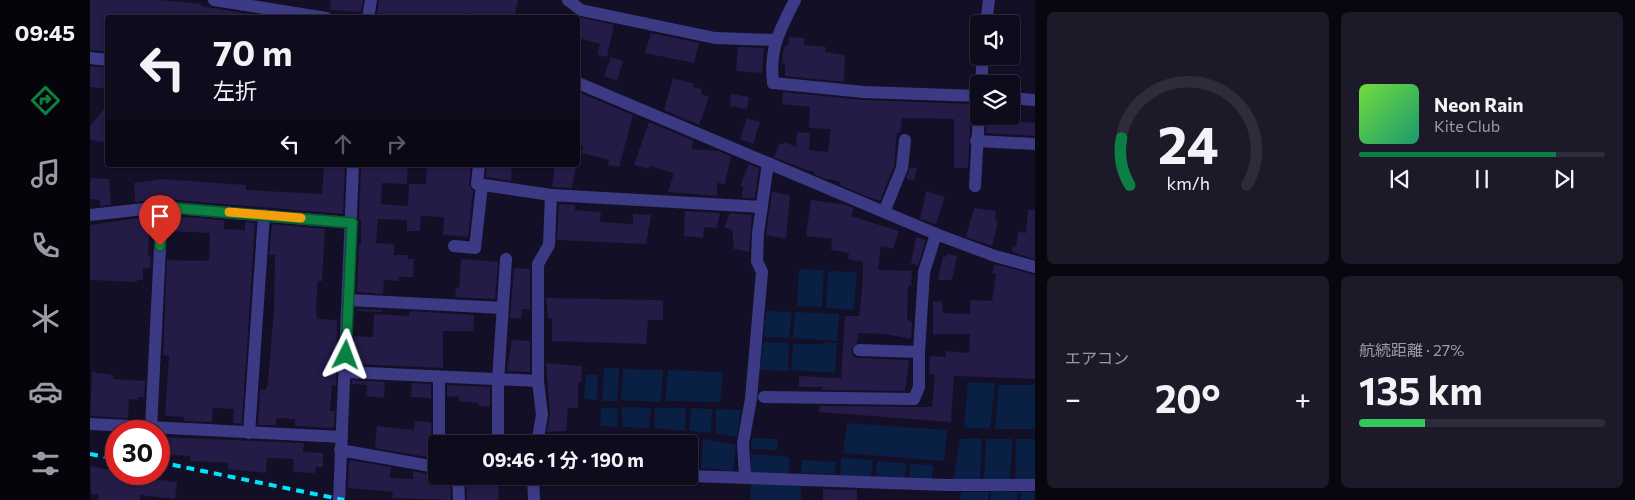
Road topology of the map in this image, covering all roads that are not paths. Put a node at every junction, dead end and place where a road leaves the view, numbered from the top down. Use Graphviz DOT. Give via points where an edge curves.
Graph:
graph roads {
  1 [pos="214,0"];
  2 [pos="371,0"];
  3 [pos="568,0"];
  4 [pos="795,0"];
  5 [pos="990,0"];
  6 [pos="307,15"];
  7 [pos="368,15"];
  8 [pos="988,15"];
  9 [pos="775,40"];
  10 [pos="90,58"];
  11 [pos="105,60"];
  12 [pos="580,85"];
  13 [pos="970,96"];
  14 [pos="1020,99"];
  15 [pos="1035,100"];
  16 [pos="978,125"];
  17 [pos="905,140"];
  18 [pos="976,141"];
  19 [pos="1035,144"];
  20 [pos="768,163"];
  21 [pos="353,167"];
  22 [pos="478,167"];
  23 [pos="482,185"];
  24 [pos="975,186"];
  25 [pos="551,194"];
  26 [pos="162,207"];
  27 [pos="762,207"];
  28 [pos="884,212"];
  29 [pos="90,215"];
  30 [pos="264,215"];
  31 [pos="352,223"];
  32 [pos="936,234"];
  33 [pos="454,246"];
  34 [pos="506,258"];
  35 [pos="1035,267"];
  36 [pos="348,300"];
  37 [pos="503,308"];
  38 [pos="859,350"];
  39 [pos="919,352"];
  40 [pos="345,372"];
  41 [pos="439,377"];
  42 [pos="498,381"];
  43 [pos="538,381"];
  44 [pos="764,398"];
  45 [pos="151,420"];
  46 [pos="90,424"];
  47 [pos="105,424"];
  48 [pos="170,429"];
  49 [pos="249,433"];
  50 [pos="439,435"];
  51 [pos="498,435"];
  52 [pos="539,435"];
  53 [pos="341,443"];
  54 [pos="428,465"];
  55 [pos="698,476"];
  56 [pos="745,478"];
  57 [pos="458,485"];
  58 [pos="533,485"];
  59 [pos="1035,485"];
  60 [pos="339,500"];
  61 [pos="459,500"];
  62 [pos="534,500"];
  1 -- 6 [label="street"];
  2 -- 7 [label="street"];
  3 -- 9 [label="street" via="581,10 715,38"];
  4 -- 9 [label="street"];
  5 -- 8 [label="street"];
  9 -- 13 [label="street" via="771,59 773,83 864,92"];
  10 -- 11 [label="street"];
  12 -- 20 [label="street"];
  14 -- 15 [label="street"];
  16 -- 18 [label="street"];
  17 -- 28 [label="street" via="902,168"];
  18 -- 19 [label="street"];
  18 -- 24 [label="street"];
  20 -- 27 [label="street"];
  20 -- 28 [label="street"];
  21 -- 31 [label="street"];
  22 -- 23 [label="street" via="477,184"];
  23 -- 25 [label="street"];
  23 -- 33 [label="street" via="475,248"];
  25 -- 27 [label="street"];
  25 -- 43 [label="street" via="549,245 538,264"];
  26 -- 29 [label="street"];
  26 -- 30 [label="street"];
  26 -- 45 [label="street"];
  27 -- 56 [label="street" via="757,261 762,272 751,399 743,443"];
  28 -- 32 [label="street"];
  30 -- 31 [label="street"];
  30 -- 49 [label="street"];
  31 -- 36 [label="street"];
  32 -- 35 [label="street"];
  32 -- 39 [label="street" via="924,272"];
  34 -- 37 [label="street"];
  36 -- 37 [label="street"];
  36 -- 40 [label="street"];
  37 -- 42 [label="street"];
  38 -- 39 [label="street"];
  39 -- 44 [label="street" via="919,387 914,399"];
  40 -- 41 [label="street"];
  40 -- 53 [label="street"];
  41 -- 42 [label="street"];
  41 -- 50 [label="street"];
  42 -- 43 [label="street"];
  42 -- 51 [label="street"];
  43 -- 52 [label="street" via="542,415"];
  46 -- 47 [label="street"];
  48 -- 49 [label="street"];
  49 -- 53 [label="street"];
  53 -- 54 [label="street"];
  53 -- 60 [label="street"];
  55 -- 56 [label="street"];
  56 -- 59 [label="street"];
  57 -- 61 [label="street"];
  58 -- 62 [label="street"];
}
